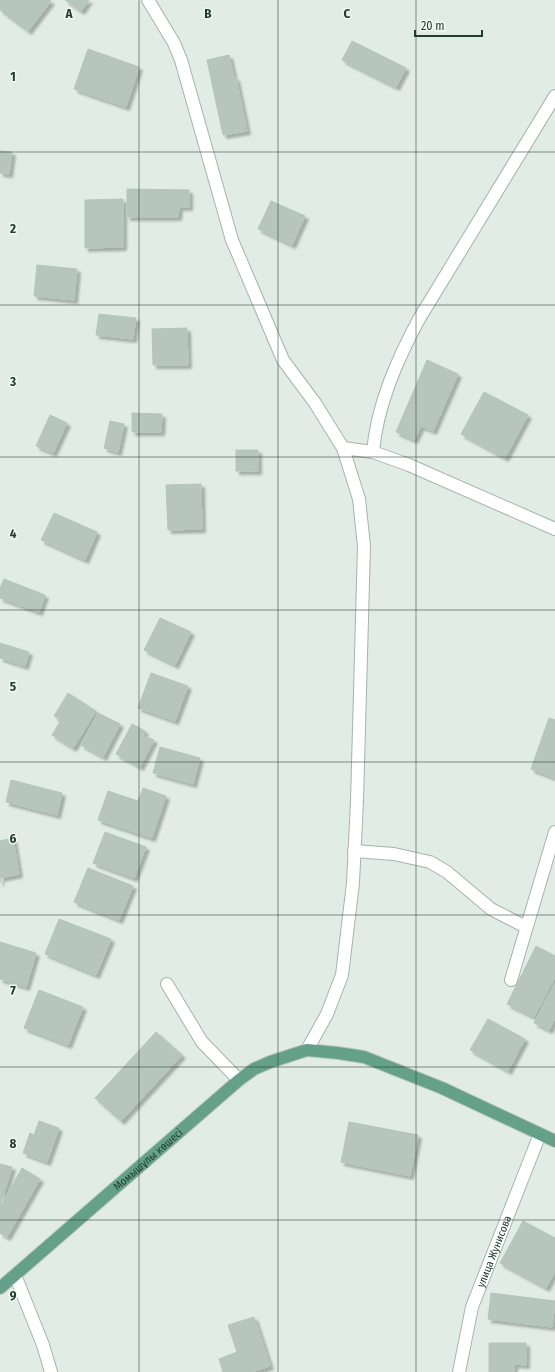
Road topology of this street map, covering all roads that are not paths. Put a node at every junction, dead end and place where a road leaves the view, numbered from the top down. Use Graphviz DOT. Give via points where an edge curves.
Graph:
graph roads {
  1 [pos="148,0"];
  2 [pos="555,96"];
  3 [pos="343,448"];
  4 [pos="373,452"];
  5 [pos="555,529"];
  6 [pos="555,832"];
  7 [pos="354,851"];
  8 [pos="526,927"];
  9 [pos="511,980"];
  10 [pos="168,984"];
  11 [pos="307,1050"];
  12 [pos="239,1080"];
  13 [pos="540,1134"];
  14 [pos="555,1141"];
  15 [pos="15,1275"];
  16 [pos="0,1288"];
  17 [pos="51,1372"];
  18 [pos="459,1372"];
  1 -- 3 [label="street" via="174,43 181,60 232,240 284,360"];
  2 -- 4 [label="street" via="403,348 380,410"];
  3 -- 4 [label="street"];
  3 -- 7 [label="street" via="359,498 364,546"];
  4 -- 5 [label="street" via="409,465"];
  6 -- 8 [label="street"];
  7 -- 8 [label="street" via="394,854 430,862 447,872 491,909"];
  7 -- 11 [label="street" via="353,884 342,975 327,1014"];
  8 -- 9 [label="street"];
  10 -- 12 [label="street" via="202,1042"];
  11 -- 12 [label="main road, Момышұлы көшесі" via="254,1069"];
  11 -- 13 [label="main road" via="364,1057 442,1088"];
  12 -- 15 [label="main road, Момышұлы көшесі"];
  13 -- 14 [label="main road"];
  13 -- 18 [label="street, улица Жунисова" via="472,1306"];
  15 -- 16 [label="main road, Момышұлы көшесі"];
  15 -- 17 [label="street"];
}
